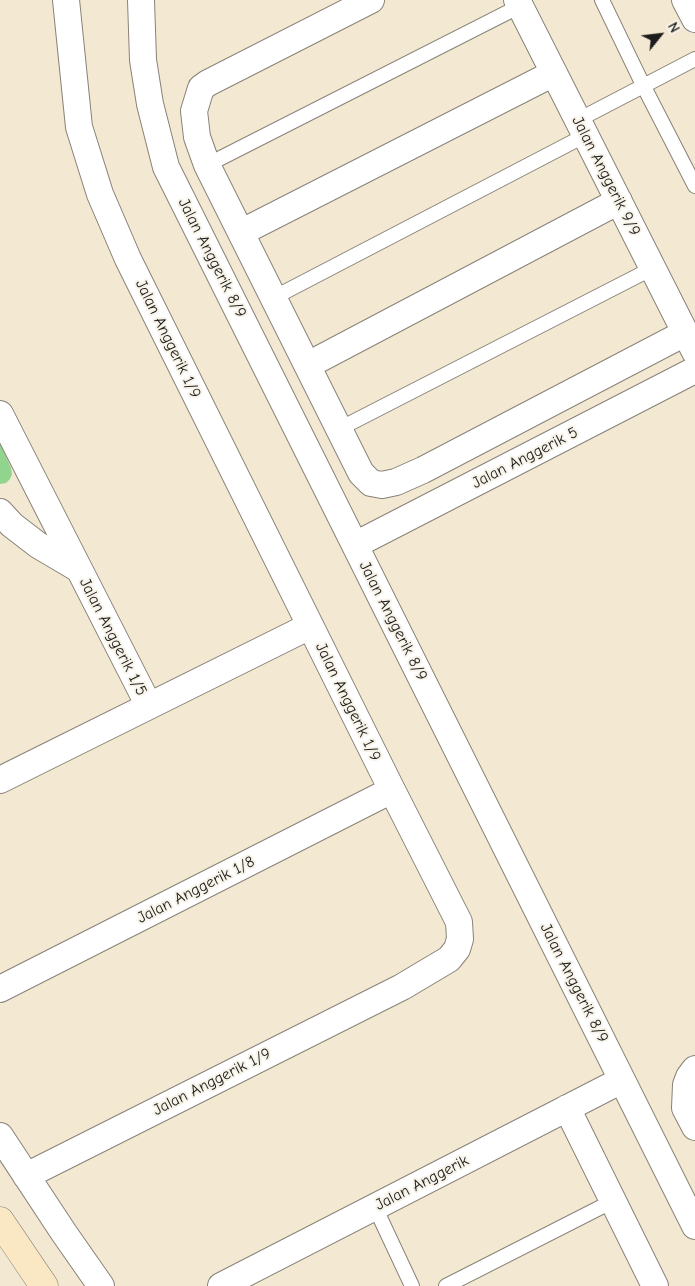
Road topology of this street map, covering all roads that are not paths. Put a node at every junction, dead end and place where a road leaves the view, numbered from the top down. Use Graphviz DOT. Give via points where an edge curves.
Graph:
graph roads {
  1 [pos="66,0"];
  2 [pos="141,0"];
  3 [pos="371,0"];
  4 [pos="602,0"];
  5 [pos="685,0"];
  6 [pos="519,3"];
  7 [pos="695,19"];
  8 [pos="695,59"];
  9 [pos="554,73"];
  10 [pos="643,85"];
  11 [pos="582,128"];
  12 [pos="207,165"];
  13 [pos="695,186"];
  14 [pos="619,201"];
  15 [pos="242,232"];
  16 [pos="653,268"];
  17 [pos="275,297"];
  18 [pos="690,342"];
  19 [pos="308,365"];
  20 [pos="695,370"];
  21 [pos="0,414"];
  22 [pos="339,429"];
  23 [pos="0,512"];
  24 [pos="355,545"];
  25 [pos="77,568"];
  26 [pos="310,626"];
  27 [pos="148,706"];
  28 [pos="0,780"];
  29 [pos="392,790"];
  30 [pos="0,989"];
  31 [pos="695,1069"];
  32 [pos="622,1080"];
  33 [pos="567,1108"];
  34 [pos="690,1118"];
  35 [pos="0,1136"];
  36 [pos="26,1176"];
  37 [pos="613,1201"];
  38 [pos="375,1207"];
  39 [pos="0,1221"];
  40 [pos="695,1226"];
  41 [pos="44,1286"];
  42 [pos="101,1286"];
  43 [pos="222,1286"];
  44 [pos="412,1286"];
  45 [pos="446,1286"];
  46 [pos="655,1286"];
  1 -- 26 [label="street, Jalan Anggerik 1/9" via="79,127 100,194 128,259"];
  2 -- 24 [label="street, Jalan Anggerik 8/9" via="143,60 166,167"];
  3 -- 12 [label="street" via="201,88 194,111 195,124"];
  4 -- 10 [label="lane"];
  5 -- 7 [label="street"];
  6 -- 9 [label="street, Jalan Anggerik 9/9"];
  6 -- 12 [label="lane"];
  8 -- 10 [label="lane"];
  9 -- 11 [label="street, Jalan Anggerik 9/9"];
  9 -- 15 [label="street"];
  10 -- 11 [label="lane"];
  10 -- 13 [label="lane"];
  11 -- 14 [label="street, Jalan Anggerik 9/9"];
  11 -- 17 [label="lane"];
  12 -- 15 [label="street"];
  14 -- 16 [label="street, Jalan Anggerik 9/9"];
  14 -- 19 [label="street"];
  15 -- 17 [label="street"];
  16 -- 18 [label="street, Jalan Anggerik 9/9"];
  16 -- 22 [label="lane"];
  17 -- 19 [label="street"];
  18 -- 22 [label="street" via="396,482 371,483 361,473"];
  19 -- 22 [label="street"];
  20 -- 24 [label="street, Jalan Anggerik 5"];
  21 -- 25 [label="street, Jalan Anggerik 1/5"];
  23 -- 25 [label="street, Jalan Anggerik 1/5" via="38,545"];
  24 -- 32 [label="street, Jalan Anggerik 8/9"];
  25 -- 27 [label="street, Jalan Anggerik 1/5"];
  26 -- 27 [label="street"];
  26 -- 29 [label="street, Jalan Anggerik 1/9"];
  27 -- 28 [label="street"];
  29 -- 30 [label="street, Jalan Anggerik 1/8"];
  29 -- 36 [label="street, Jalan Anggerik 1/9" via="459,922 460,939 449,959 402,987"];
  31 -- 34 [label="street" via="686,1085"];
  32 -- 33 [label="street, Jalan Anggerik"];
  32 -- 40 [label="street, Jalan Anggerik 8/9"];
  33 -- 37 [label="street"];
  33 -- 38 [label="street, Jalan Anggerik"];
  35 -- 36 [label="street"];
  36 -- 42 [label="street"];
  37 -- 45 [label="lane"];
  37 -- 46 [label="street"];
  38 -- 43 [label="street, Jalan Anggerik"];
  38 -- 44 [label="lane"];
  39 -- 41 [label="main road"];
}
